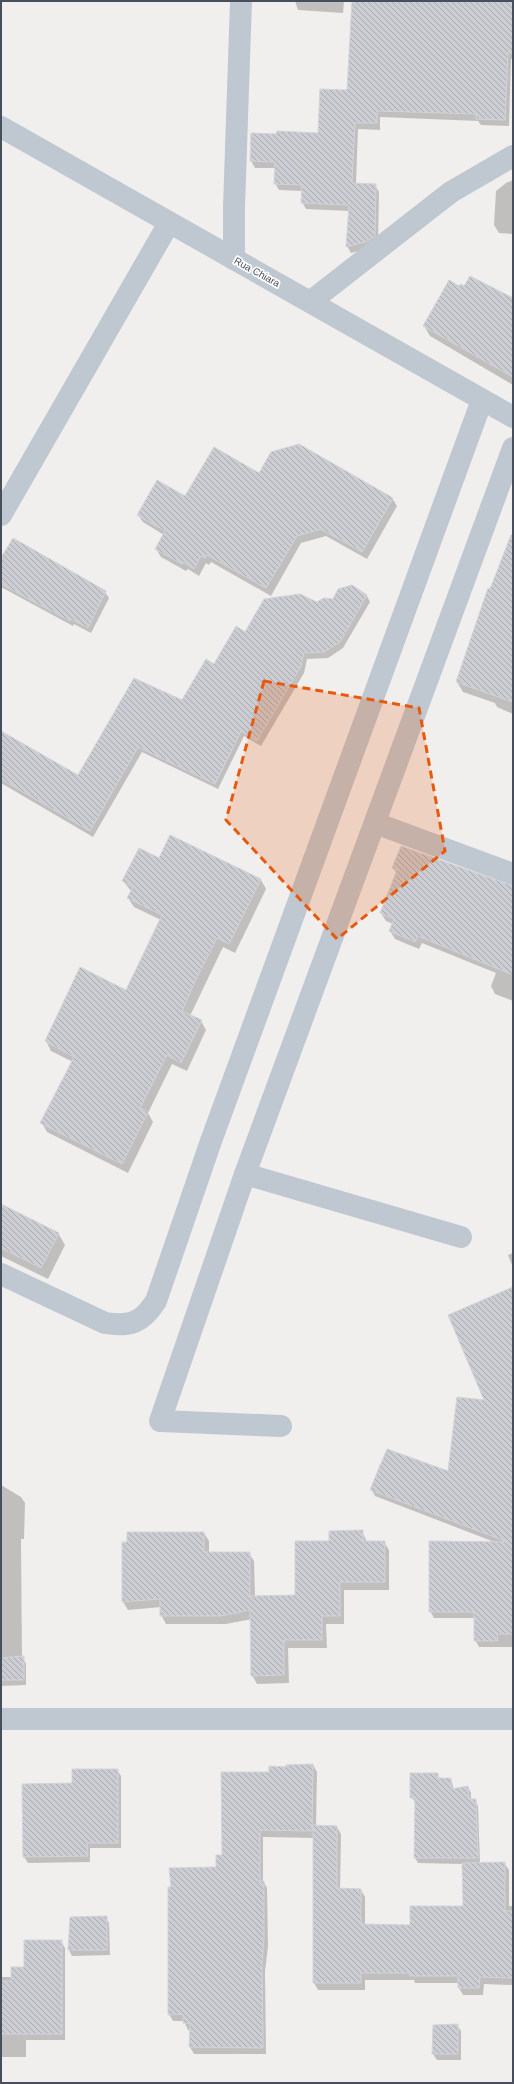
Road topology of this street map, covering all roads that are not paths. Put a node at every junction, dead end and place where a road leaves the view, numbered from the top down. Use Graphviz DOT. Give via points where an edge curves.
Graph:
graph roads {
  1 [pos="241,1"];
  2 [pos="1,127"];
  3 [pos="513,156"];
  4 [pos="169,223"];
  5 [pos="234,259"];
  6 [pos="310,302"];
  7 [pos="482,400"];
  8 [pos="513,417"];
  9 [pos="513,448"];
  10 [pos="1,515"];
  11 [pos="375,822"];
  12 [pos="513,874"];
  13 [pos="245,1174"];
  14 [pos="461,1237"];
  15 [pos="1,1274"];
  16 [pos="281,1426"];
  17 [pos="1,1719"];
  18 [pos="513,1719"];
  1 -- 5 [label="street"];
  2 -- 4 [label="street, Rua Chiara"];
  3 -- 6 [label="street" via="451,192"];
  4 -- 5 [label="street, Rua Chiara"];
  4 -- 10 [label="street"];
  5 -- 6 [label="street, Rua Chiara"];
  6 -- 7 [label="street, Rua Chiara"];
  7 -- 8 [label="street, Rua Chiara"];
  7 -- 15 [label="street" via="219,1118 156,1301 148,1313 135,1322 123,1326 105,1323"];
  9 -- 11 [label="street"];
  11 -- 12 [label="street"];
  11 -- 13 [label="street"];
  13 -- 14 [label="street"];
  13 -- 16 [label="street" via="160,1421"];
  17 -- 18 [label="street"];
}
